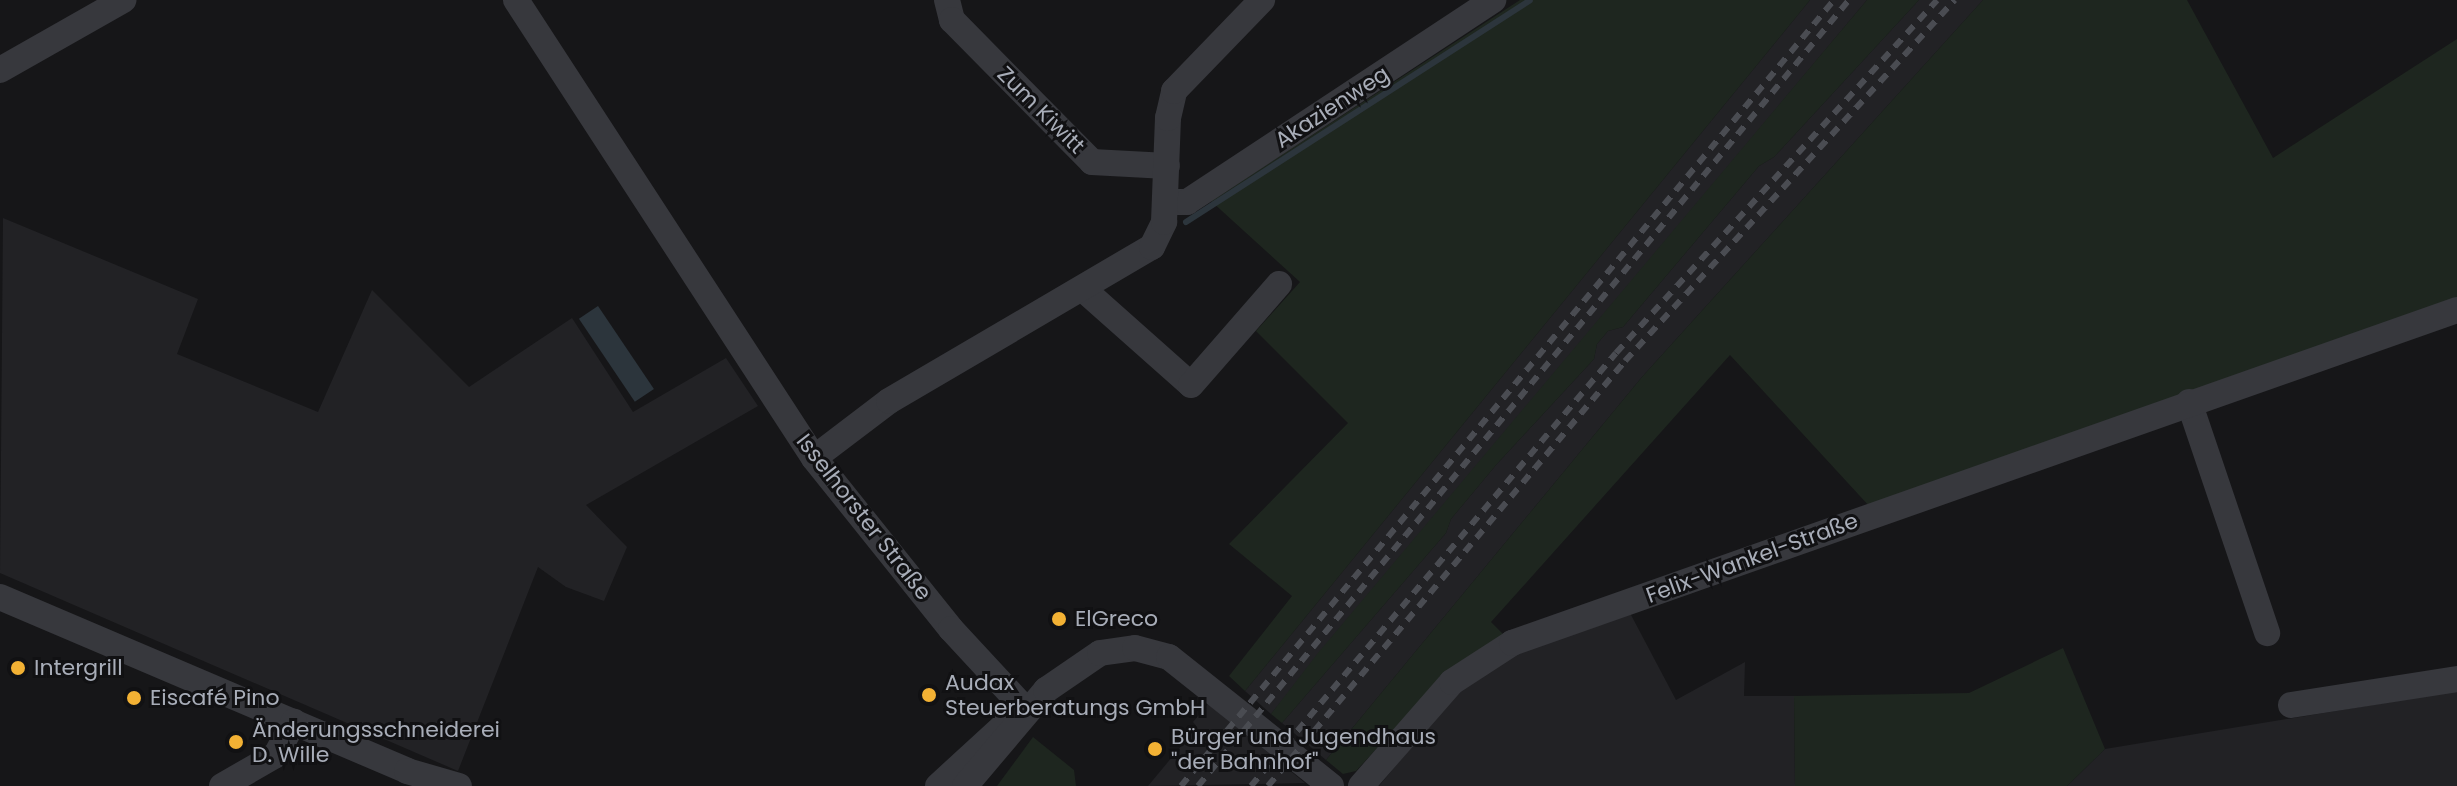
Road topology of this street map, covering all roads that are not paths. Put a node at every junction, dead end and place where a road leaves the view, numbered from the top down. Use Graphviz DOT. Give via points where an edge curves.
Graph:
graph roads {
  1 [pos="123,0"];
  2 [pos="516,0"];
  3 [pos="947,0"];
  4 [pos="1262,0"];
  5 [pos="1493,0"];
  6 [pos="0,70"];
  7 [pos="1167,166"];
  8 [pos="1167,202"];
  9 [pos="1279,284"];
  10 [pos="1083,289"];
  11 [pos="2457,310"];
  12 [pos="2189,402"];
  13 [pos="814,458"];
  14 [pos="0,597"];
  15 [pos="2267,633"];
  16 [pos="2457,679"];
  17 [pos="2291,705"];
  18 [pos="1023,712"];
  19 [pos="294,721"];
  20 [pos="407,771"];
  21 [pos="222,786"];
  22 [pos="430,786"];
  23 [pos="459,786"];
  24 [pos="938,786"];
  25 [pos="965,786"];
  26 [pos="1331,786"];
  27 [pos="1361,786"];
  1 -- 6 [label="street"];
  2 -- 13 [label="street, Isselhorster Straße"];
  3 -- 7 [label="street, Zum Kiwitt" via="952,20 1092,162"];
  4 -- 7 [label="street" via="1174,91"];
  5 -- 8 [label="street, Akazienweg" via="1187,202"];
  7 -- 8 [label="street"];
  8 -- 10 [label="street" via="1152,247"];
  9 -- 10 [label="street" via="1191,385"];
  10 -- 13 [label="street" via="889,401"];
  11 -- 12 [label="street, Felix-Wankel-Straße"];
  12 -- 15 [label="street"];
  12 -- 27 [label="street, Felix-Wankel-Straße" via="1512,643 1452,682"];
  13 -- 18 [label="street, Isselhorster Straße"];
  14 -- 19 [label="street"];
  16 -- 17 [label="street"];
  18 -- 24 [label="street" via="999,726"];
  18 -- 25 [label="street" via="1010,737"];
  18 -- 26 [label="street" via="1100,653 1135,648 1169,657"];
  19 -- 20 [label="street"];
  19 -- 21 [label="street" via="276,755"];
  20 -- 22 [label="street"];
  20 -- 23 [label="street"];
}
